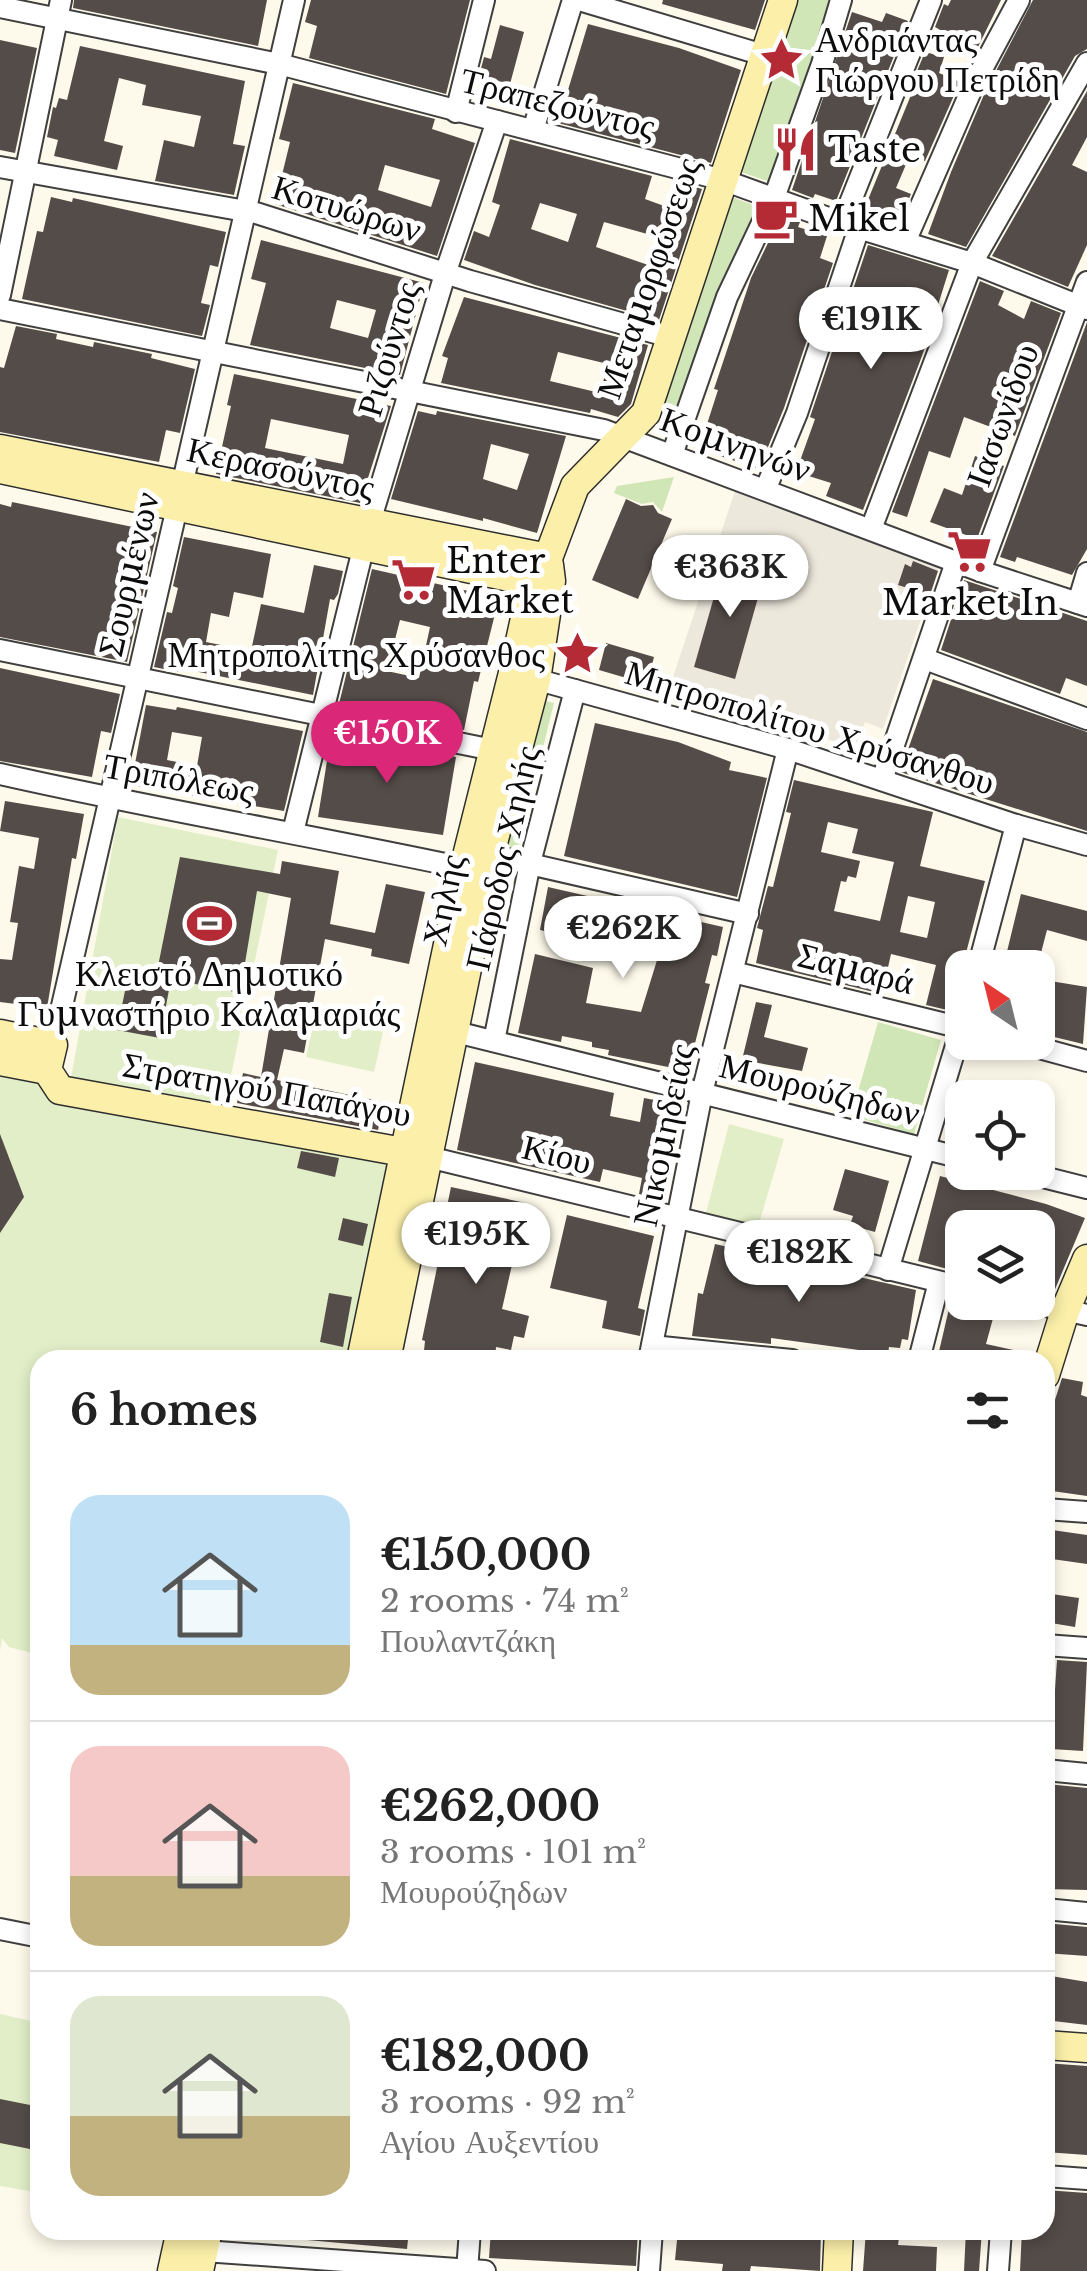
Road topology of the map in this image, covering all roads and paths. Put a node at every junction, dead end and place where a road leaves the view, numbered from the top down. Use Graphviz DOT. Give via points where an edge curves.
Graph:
graph roads {
  1 [pos="294,0"];
  2 [pos="484,0"];
  3 [pos="576,0"];
  4 [pos="782,0"];
  5 [pos="841,0"];
  6 [pos="931,0"];
  7 [pos="1020,0"];
  8 [pos="0,7"];
  9 [pos="59,9"];
  10 [pos="763,55"];
  11 [pos="1087,63"];
  12 [pos="280,64"];
  13 [pos="456,112"];
  14 [pos="496,121"];
  15 [pos="533,130"];
  16 [pos="0,167"];
  17 [pos="25,173"];
  18 [pos="723,180"];
  19 [pos="774,198"];
  20 [pos="245,212"];
  21 [pos="850,225"];
  22 [pos="906,242"];
  23 [pos="972,264"];
  24 [pos="446,272"];
  25 [pos="1087,282"];
  26 [pos="0,295"];
  27 [pos="1082,307"];
  28 [pos="0,309"];
  29 [pos="670,336"];
  30 [pos="212,352"];
  31 [pos="408,391"];
  32 [pos="622,438"];
  33 [pos="0,449"];
  34 [pos="672,456"];
  35 [pos="0,470"];
  36 [pos="766,488"];
  37 [pos="179,498"];
  38 [pos="872,529"];
  39 [pos="366,536"];
  40 [pos="956,562"];
  41 [pos="540,570"];
  42 [pos="980,571"];
  43 [pos="1087,573"];
  44 [pos="1082,605"];
  45 [pos="0,650"];
  46 [pos="925,658"];
  47 [pos="525,676"];
  48 [pos="138,678"];
  49 [pos="574,690"];
  50 [pos="321,716"];
  51 [pos="1087,719"];
  52 [pos="788,749"];
  53 [pos="493,750"];
  54 [pos="0,774"];
  55 [pos="882,780"];
  56 [pos="110,799"];
  57 [pos="1016,825"];
  58 [pos="293,832"];
  59 [pos="1087,844"];
  60 [pos="474,857"];
  61 [pos="530,864"];
  62 [pos="748,914"];
  63 [pos="983,950"];
  64 [pos="733,972"];
  65 [pos="945,1023"];
  66 [pos="441,1028"];
  67 [pos="0,1034"];
  68 [pos="494,1041"];
  69 [pos="1055,1052"];
  70 [pos="50,1057"];
  71 [pos="952,1060"];
  72 [pos="0,1061"];
  73 [pos="1087,1061"];
  74 [pos="702,1093"];
  75 [pos="924,1148"];
  76 [pos="415,1154"];
  77 [pos="945,1154"];
  78 [pos="1055,1180"];
  79 [pos="1087,1188"];
  80 [pos="680,1218"];
  81 [pos="1087,1259"];
  82 [pos="888,1270"];
  83 [pos="939,1282"];
  84 [pos="945,1283"];
  85 [pos="1076,1313"];
  86 [pos="364,1350"];
  87 [pos="387,1350"];
  88 [pos="652,1350"];
  89 [pos="922,1350"];
  90 [pos="1055,1355"];
  91 [pos="1055,1510"];
  92 [pos="1087,1512"];
  93 [pos="1087,1648"];
  94 [pos="1055,1650"];
  95 [pos="1055,1771"];
  96 [pos="1087,1774"];
  97 [pos="1055,1911"];
  98 [pos="1087,1913"];
  99 [pos="0,1929"];
  100 [pos="30,1935"];
  101 [pos="1055,2045"];
  102 [pos="1087,2048"];
  103 [pos="1055,2177"];
  104 [pos="1087,2179"];
  105 [pos="178,2240"];
  106 [pos="471,2240"];
  107 [pos="652,2240"];
  108 [pos="839,2240"];
  109 [pos="1000,2240"];
  110 [pos="204,2251"];
  111 [pos="473,2270"];
  112 [pos="172,2271"];
  113 [pos="650,2271"];
  114 [pos="837,2271"];
  115 [pos="998,2271"];
  1 -- 12 [label="street, Σουρμένων"];
  2 -- 13 [label="street"];
  3 -- 10 [label="street"];
  3 -- 15 [label="street"];
  4 -- 10 [label="main road, Μεταμορφώσεως"];
  5 -- 19 [label="street"];
  6 -- 21 [label="street"];
  7 -- 22 [label="street" via="960,115"];
  8 -- 9 [label="street, Τραπεζούντος"];
  9 -- 12 [label="street, Τραπεζούντος"];
  9 -- 17 [label="street"];
  10 -- 18 [label="main road, Μεταμορφώσεως"];
  11 -- 23 [label="street"];
  12 -- 13 [label="street, Τραπεζούντος"];
  12 -- 20 [label="street, Σουρμένων"];
  13 -- 14 [label="street, Τραπεζούντος"];
  14 -- 15 [label="street, Τραπεζούντος"];
  14 -- 24 [label="street, Ριζούντος"];
  15 -- 18 [label="street, Τραπεζούντος"];
  16 -- 17 [label="street, Κοτυώρων"];
  17 -- 20 [label="street, Κοτυώρων"];
  17 -- 26 [label="street"];
  18 -- 19 [label="street, Τραπεζούντος"];
  18 -- 29 [label="main road, Μεταμορφώσεως"];
  19 -- 21 [label="street, Τραπεζούντος"];
  19 -- 34 [label="street" via="727,297"];
  20 -- 24 [label="street, Κοτυώρων"];
  20 -- 30 [label="street, Σουρμένων"];
  21 -- 22 [label="street, Τραπεζούντος"];
  21 -- 36 [label="street" via="798,413"];
  22 -- 23 [label="street, Τραπεζούντος"];
  23 -- 27 [label="street, Τραπεζούντος"];
  23 -- 38 [label="street"];
  24 -- 29 [label="street, Κοτυώρων"];
  24 -- 31 [label="street, Ριζούντος"];
  25 -- 27 [label="street, Ιασωνίδου"];
  27 -- 42 [label="street, Ιασωνίδου"];
  28 -- 30 [label="street, Κομνηνών"];
  29 -- 32 [label="main road, Μεταμορφώσεως" via="646,413"];
  30 -- 31 [label="street, Κομνηνών"];
  30 -- 37 [label="street, Σουρμένων"];
  31 -- 32 [label="street, Κομνηνών"];
  31 -- 39 [label="street, Ριζούντος"];
  32 -- 34 [label="street, Κομνηνών"];
  32 -- 41 [label="main road, Μεταμορφώσεως" via="575,486"];
  33 -- 37 [label="main road, Κερασούντος"];
  34 -- 36 [label="street, Κομνηνών"];
  35 -- 37 [label="main road, Κερασούντος"];
  36 -- 38 [label="street, Κομνηνών"];
  37 -- 39 [label="main road, Κερασούντος"];
  37 -- 48 [label="street, Σουρμένων"];
  38 -- 40 [label="street, Κομνηνών"];
  39 -- 41 [label="main road, Κερασούντος"];
  39 -- 50 [label="street, Ριζούντος"];
  40 -- 42 [label="street, Κομνηνών"];
  40 -- 46 [label="street"];
  41 -- 47 [label="main road, Χηλής" via="551,581"];
  42 -- 44 [label="street, Κομνηνών"];
  43 -- 44 [label="street"];
  45 -- 48 [label="street"];
  46 -- 51 [label="street"];
  46 -- 55 [label="street"];
  47 -- 49 [label="street, Μητροπολίτου Χρύσανθου"];
  47 -- 53 [label="main road, Χηλής"];
  47 -- 60 [label="main road, Χηλής"];
  48 -- 50 [label="street"];
  48 -- 56 [label="street, Σουρμένων"];
  49 -- 52 [label="street, Μητροπολίτου Χρύσανθου"];
  49 -- 61 [label="street, Πάροδος Χηλής"];
  50 -- 53 [label="street"];
  50 -- 58 [label="street, Ριζούντος"];
  52 -- 55 [label="street, Μητροπολίτου Χρύσανθου"];
  52 -- 62 [label="street, Νικομηδείας"];
  53 -- 60 [label="main road, Χηλής"];
  54 -- 56 [label="street, Τριπόλεως"];
  55 -- 57 [label="street, Μητροπολίτου Χρύσανθου"];
  56 -- 58 [label="street, Τριπόλεως"];
  56 -- 70 [label="street, Σουρμένων"];
  57 -- 59 [label="street, Μητροπολίτου Χρύσανθου"];
  57 -- 63 [label="street"];
  58 -- 60 [label="street, Τριπόλεως"];
  60 -- 61 [label="street, Τριπόλεως"];
  60 -- 66 [label="main road, Χηλής"];
  61 -- 62 [label="street, Τριπόλεως"];
  61 -- 68 [label="street, Πάροδος Χηλής"];
  62 -- 64 [label="street, Νικομηδείας"];
  64 -- 65 [label="street, Σαμαρά"];
  64 -- 74 [label="street, Νικομηδείας"];
  66 -- 68 [label="street, Μουρούζηδων"];
  66 -- 76 [label="main road, Χηλής"];
  67 -- 70 [label="main road, Στρατηγού Παπάγου"];
  68 -- 74 [label="street, Μουρούζηδων"];
  69 -- 73 [label="street"];
  70 -- 72 [label="main road, Στρατηγού Παπάγου"];
  70 -- 76 [label="main road, Στρατηγού Παπάγου" via="60,1090"];
  71 -- 75 [label="street"];
  74 -- 75 [label="street, Μουρούζηδων"];
  74 -- 80 [label="street, Νικομηδείας"];
  75 -- 77 [label="street, Μουρούζηδων"];
  75 -- 82 [label="street"];
  76 -- 80 [label="street, Κίου"];
  76 -- 86 [label="main road, Χηλής"];
  76 -- 87 [label="main road, Χηλής"];
  78 -- 79 [label="street"];
  80 -- 82 [label="street, Κίου"];
  80 -- 88 [label="street, Νικομηδείας"];
  81 -- 85 [label="main road"];
  82 -- 83 [label="street, Κίου"];
  83 -- 84 [label="street, Κίου"];
  83 -- 89 [label="street"];
  85 -- 90 [label="main road"];
  91 -- 92 [label="street"];
  93 -- 94 [label="street"];
  95 -- 96 [label="street"];
  97 -- 98 [label="street"];
  99 -- 100 [label="street"];
  101 -- 102 [label="main road"];
  103 -- 104 [label="street"];
  105 -- 112 [label="main road"];
  106 -- 111 [label="street"];
  107 -- 113 [label="street"];
  108 -- 114 [label="main road"];
  109 -- 115 [label="street"];
  110 -- 111 [label="street"];
}
